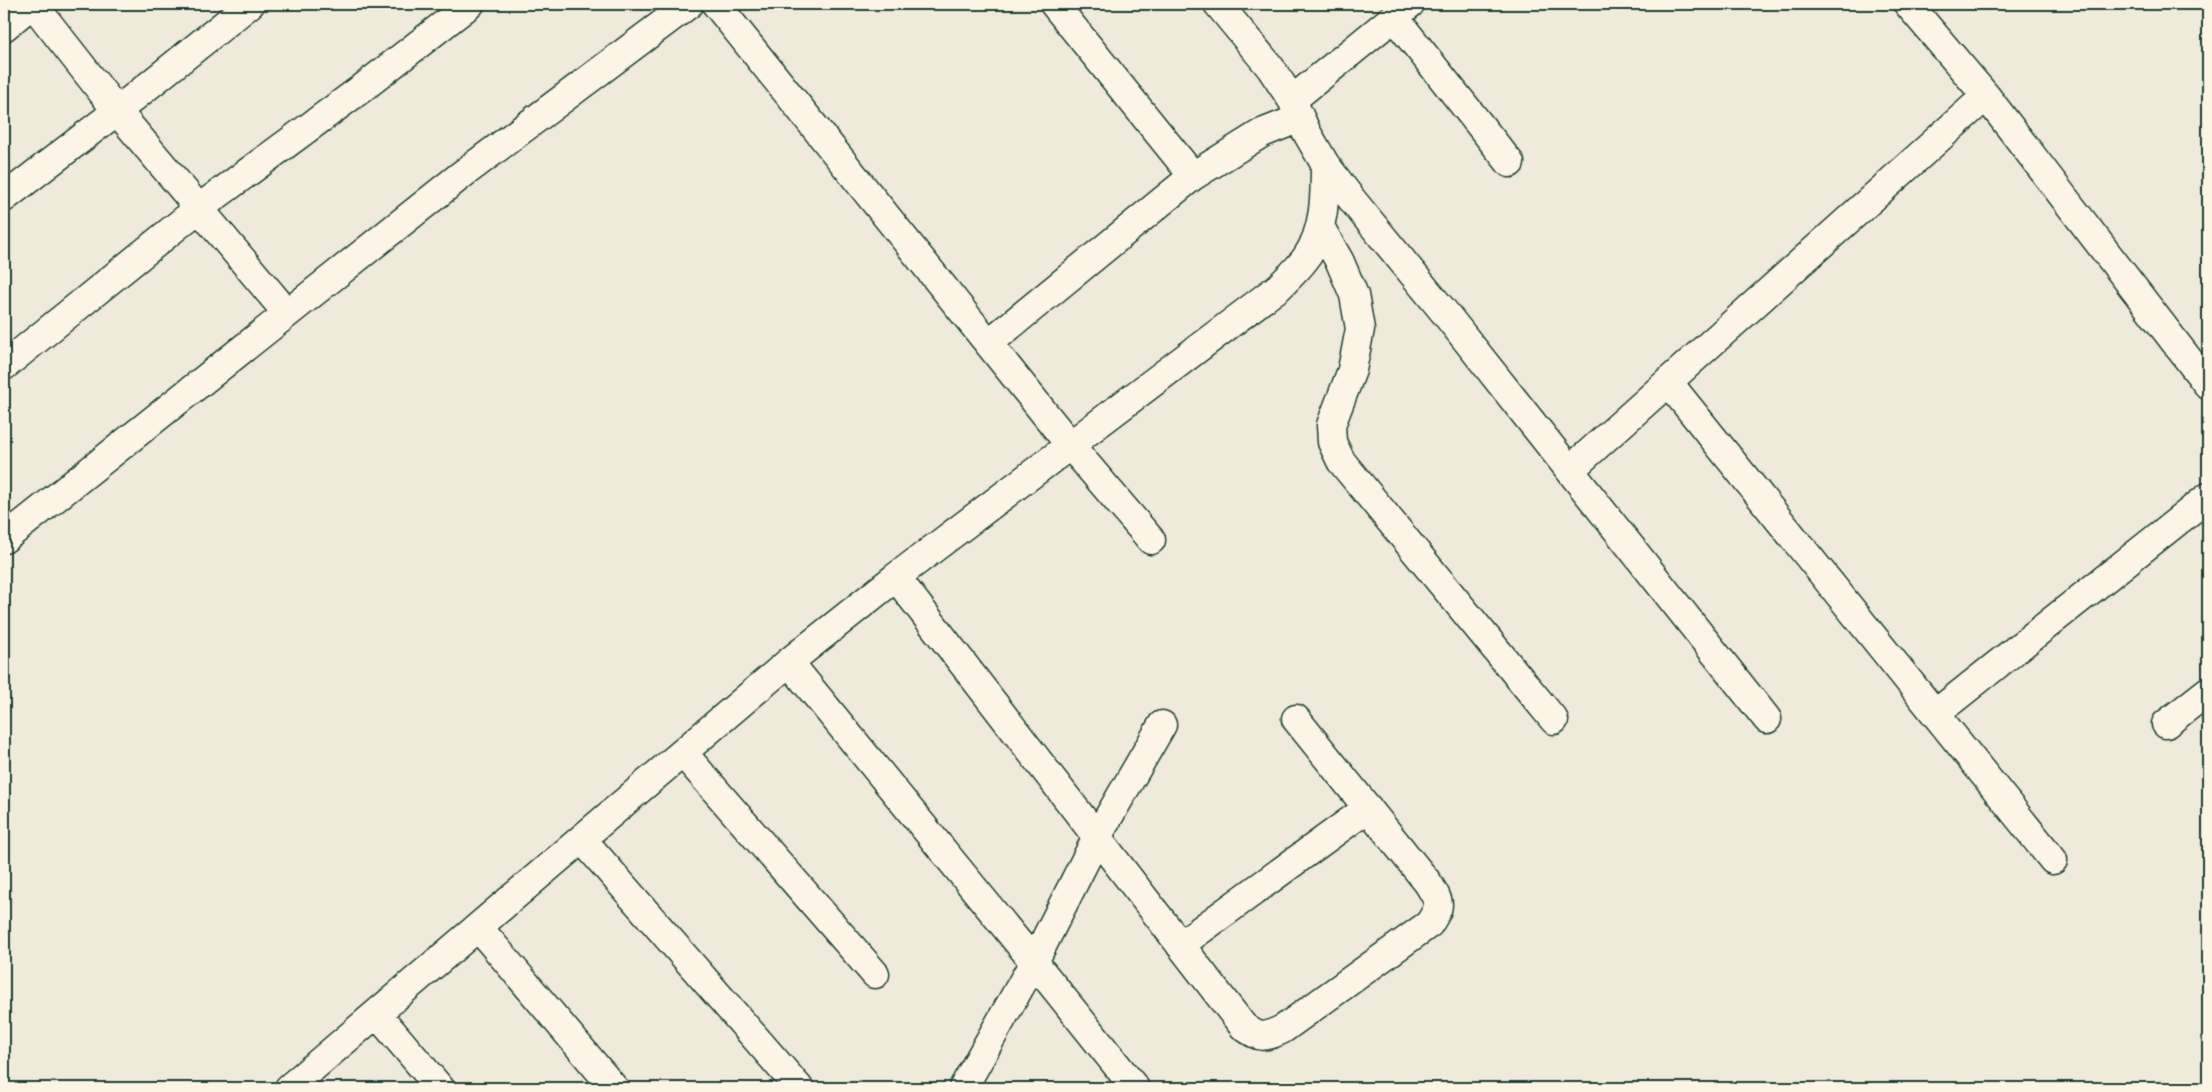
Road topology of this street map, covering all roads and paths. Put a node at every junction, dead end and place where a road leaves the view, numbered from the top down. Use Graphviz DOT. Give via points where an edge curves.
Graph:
graph roads {
  1 [pos="33,4"];
  2 [pos="250,4"];
  3 [pos="470,4"];
  4 [pos="689,4"];
  5 [pos="716,4"];
  6 [pos="1054,4"];
  7 [pos="1218,4"];
  8 [pos="1908,4"];
  9 [pos="1402,10"];
  10 [pos="4,27"];
  11 [pos="1986,96"];
  12 [pos="1296,109"];
  13 [pos="117,111"];
  14 [pos="1510,163"];
  15 [pos="1325,164"];
  16 [pos="1193,176"];
  17 [pos="4,198"];
  18 [pos="198,209"];
  19 [pos="1320,227"];
  20 [pos="288,313"];
  21 [pos="989,343"];
  22 [pos="4,366"];
  23 [pos="1668,382"];
  24 [pos="2208,385"];
  25 [pos="1070,445"];
  26 [pos="1570,470"];
  27 [pos="2208,497"];
  28 [pos="4,539"];
  29 [pos="1151,540"];
  30 [pos="896,577"];
  31 [pos="789,662"];
  32 [pos="2208,691"];
  33 [pos="1935,714"];
  34 [pos="1296,719"];
  35 [pos="1767,719"];
  36 [pos="1554,720"];
  37 [pos="2166,724"];
  38 [pos="1162,725"];
  39 [pos="683,753"];
  40 [pos="1368,808"];
  41 [pos="1097,837"];
  42 [pos="582,839"];
  43 [pos="2053,860"];
  44 [pos="478,927"];
  45 [pos="1180,945"];
  46 [pos="1034,962"];
  47 [pos="875,974"];
  48 [pos="377,1014"];
  49 [pos="289,1088"];
  50 [pos="440,1088"];
  51 [pos="614,1088"];
  52 [pos="799,1088"];
  53 [pos="963,1088"];
  54 [pos="1135,1088"];
  1 -- 10 [label="street"];
  1 -- 13 [label="street"];
  2 -- 13 [label="street"];
  3 -- 18 [label="street"];
  4 -- 20 [label="street" via="460,176"];
  5 -- 21 [label="street"];
  6 -- 16 [label="street"];
  7 -- 12 [label="street" via="1270,67"];
  8 -- 11 [label="street"];
  9 -- 12 [label="street"];
  9 -- 14 [label="street"];
  11 -- 23 [label="street"];
  11 -- 24 [label="street"];
  12 -- 15 [label="street"];
  12 -- 16 [label="street"];
  13 -- 17 [label="street"];
  13 -- 18 [label="street"];
  15 -- 19 [label="street"];
  15 -- 26 [label="street"];
  16 -- 21 [label="street"];
  18 -- 20 [label="street"];
  18 -- 22 [label="street"];
  19 -- 25 [label="street" via="1306,258 1279,287"];
  19 -- 36 [label="street" via="1354,295 1360,329 1352,370 1331,425 1332,442 1340,461"];
  20 -- 28 [label="street"];
  21 -- 25 [label="street"];
  23 -- 26 [label="street"];
  23 -- 33 [label="street"];
  25 -- 29 [label="street"];
  25 -- 30 [label="street"];
  26 -- 35 [label="street"];
  27 -- 33 [label="street"];
  30 -- 31 [label="street"];
  30 -- 41 [label="street"];
  31 -- 39 [label="street"];
  31 -- 46 [label="street"];
  32 -- 37 [label="street"];
  33 -- 43 [label="street"];
  34 -- 40 [label="street"];
  38 -- 41 [label="street"];
  39 -- 42 [label="street"];
  39 -- 47 [label="street"];
  40 -- 45 [label="street"];
  40 -- 45 [label="street" via="1438,898 1438,910 1429,924 1283,1029 1265,1037 1254,1035 1243,1026"];
  41 -- 45 [label="street"];
  41 -- 46 [label="street"];
  42 -- 44 [label="street"];
  42 -- 52 [label="street"];
  44 -- 48 [label="street"];
  44 -- 51 [label="street"];
  46 -- 53 [label="street"];
  46 -- 54 [label="street"];
  48 -- 49 [label="street"];
  48 -- 50 [label="street"];
}
